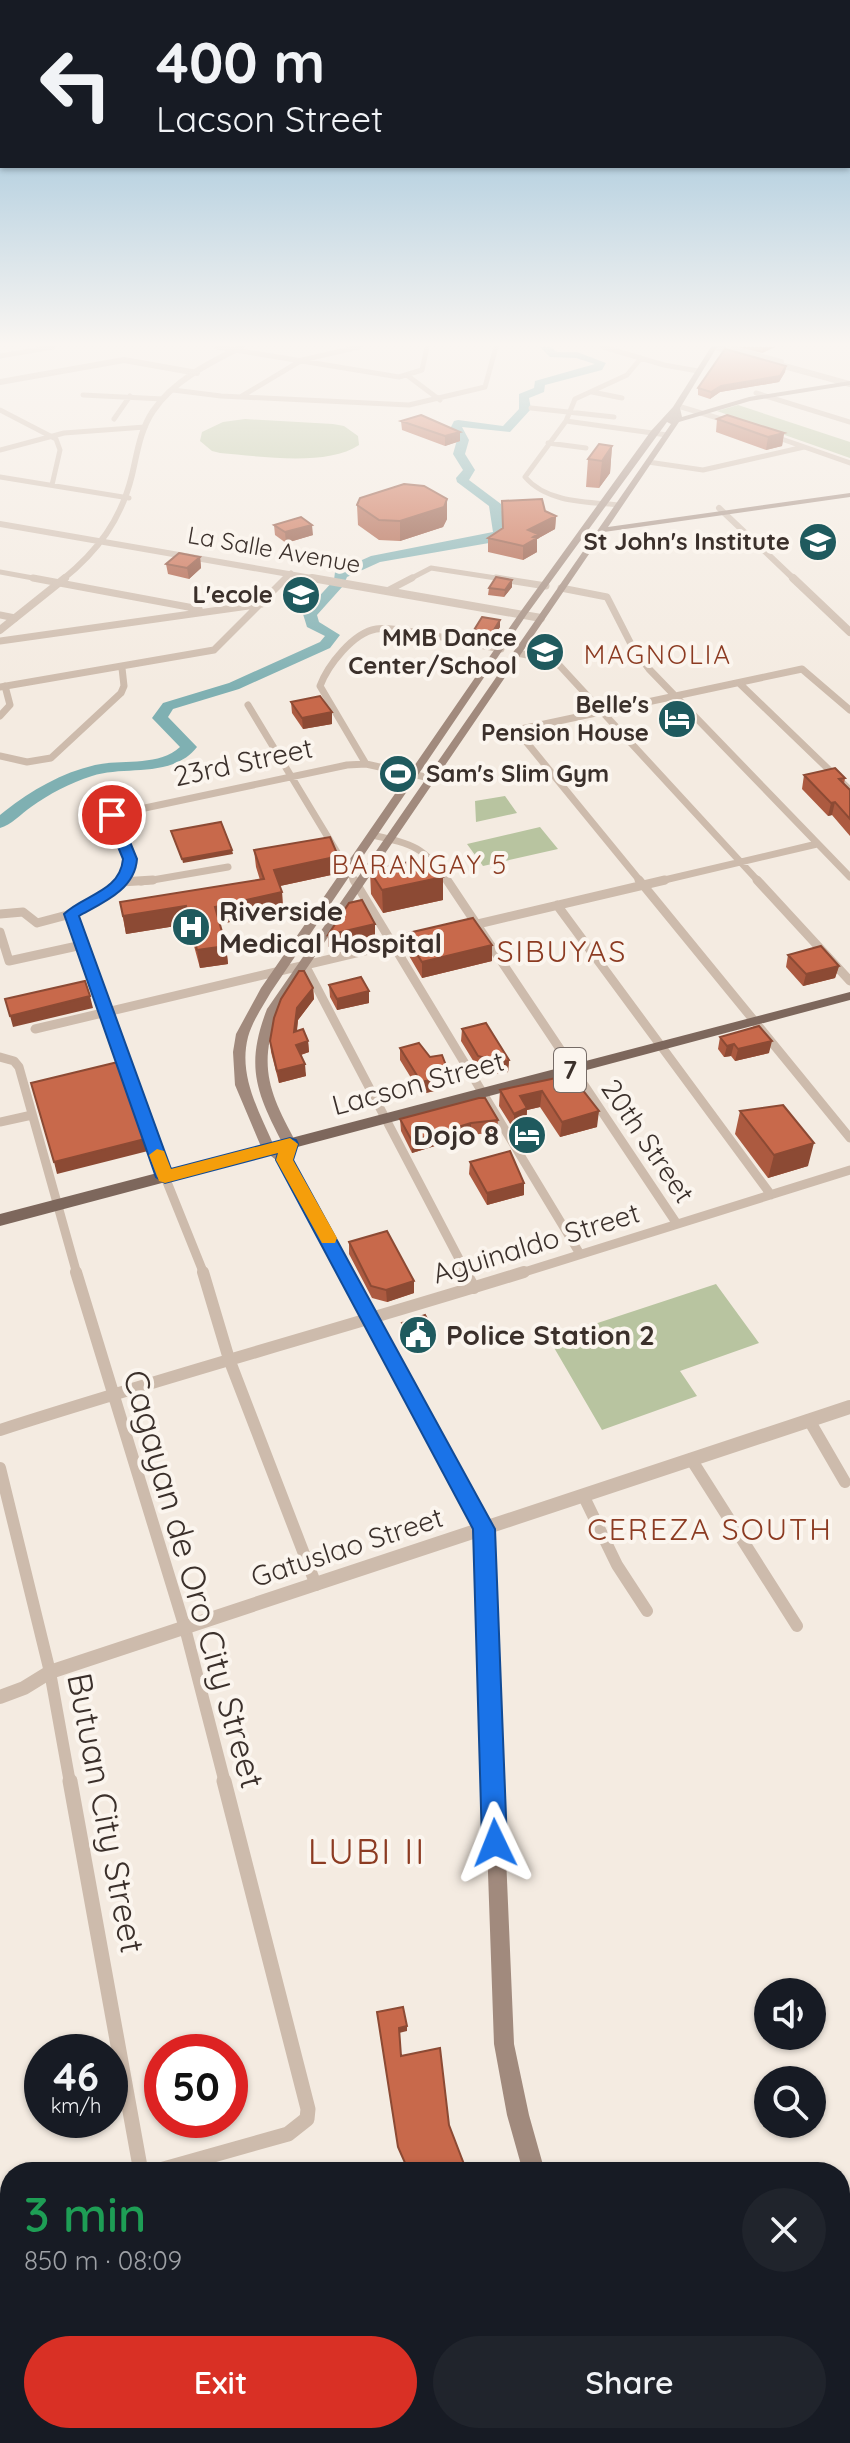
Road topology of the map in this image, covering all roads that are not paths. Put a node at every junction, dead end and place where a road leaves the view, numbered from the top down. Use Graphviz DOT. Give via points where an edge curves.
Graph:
graph roads {
  1 [pos="57,461"];
  2 [pos="137,461"];
  3 [pos="535,461"];
  4 [pos="635,461"];
  5 [pos="743,461"];
  6 [pos="648,462"];
  7 [pos="0,477"];
  8 [pos="52,485"];
  9 [pos="614,488"];
  10 [pos="629,490"];
  11 [pos="850,493"];
  12 [pos="129,498"];
  13 [pos="603,503"];
  14 [pos="619,505"];
  15 [pos="721,510"];
  16 [pos="0,524"];
  17 [pos="603,528"];
  18 [pos="103,541"];
  19 [pos="0,572"];
  20 [pos="291,573"];
  21 [pos="56,582"];
  22 [pos="546,586"];
  23 [pos="561,588"];
  24 [pos="389,590"];
  25 [pos="262,604"];
  26 [pos="208,611"];
  27 [pos="524,613"];
  28 [pos="0,615"];
  29 [pos="15,618"];
  30 [pos="541,618"];
  31 [pos="0,630"];
  32 [pos="850,632"];
  33 [pos="0,641"];
  34 [pos="501,649"];
  35 [pos="517,653"];
  36 [pos="122,668"];
  37 [pos="486,672"];
  38 [pos="501,675"];
  39 [pos="739,683"];
  40 [pos="2,686"];
  41 [pos="674,698"];
  42 [pos="248,705"];
  43 [pos="850,710"];
  44 [pos="604,711"];
  45 [pos="0,716"];
  46 [pos="444,731"];
  47 [pos="460,734"];
  48 [pos="0,756"];
  49 [pos="366,764"];
  50 [pos="414,774"];
  51 [pos="291,775"];
  52 [pos="430,778"];
  53 [pos="850,790"];
  54 [pos="372,835"];
  55 [pos="388,839"];
  56 [pos="817,844"];
  57 [pos="741,862"];
  58 [pos="228,867"];
  59 [pos="347,872"];
  60 [pos="850,877"];
  61 [pos="121,882"];
  62 [pos="643,885"];
  63 [pos="355,886"];
  64 [pos="557,905"];
  65 [pos="0,914"];
  66 [pos="71,914"];
  67 [pos="477,924"];
  68 [pos="449,931"];
  69 [pos="0,932"];
  70 [pos="421,938"];
  71 [pos="393,944"];
  72 [pos="82,945"];
  73 [pos="302,966"];
  74 [pos="278,971"];
  75 [pos="850,981"];
  76 [pos="850,996"];
  77 [pos="107,1012"];
  78 [pos="755,1021"];
  79 [pos="35,1029"];
  80 [pos="661,1046"];
  81 [pos="6,1058"];
  82 [pos="573,1069"];
  83 [pos="482,1093"];
  84 [pos="32,1115"];
  85 [pos="384,1119"];
  86 [pos="0,1122"];
  87 [pos="850,1138"];
  88 [pos="281,1151"];
  89 [pos="850,1170"];
  90 [pos="165,1177"];
  91 [pos="771,1195"];
  92 [pos="56,1206"];
  93 [pos="0,1220"];
  94 [pos="677,1224"];
  95 [pos="580,1254"];
  96 [pos="474,1288"];
  97 [pos="373,1319"];
  98 [pos="229,1359"];
  99 [pos="114,1393"];
  100 [pos="850,1407"];
  101 [pos="809,1420"];
  102 [pos="0,1430"];
  103 [pos="691,1459"];
  104 [pos="0,1468"];
  105 [pos="845,1482"];
  106 [pos="584,1497"];
  107 [pos="484,1529"];
  108 [pos="316,1585"];
  109 [pos="647,1611"];
  110 [pos="797,1626"];
  111 [pos="185,1628"];
  112 [pos="50,1672"];
  113 [pos="0,1697"];
  114 [pos="139,2162"];
  115 [pos="189,2162"];
  116 [pos="531,2162"];
  1 -- 8 [label="street"];
  2 -- 12 [label="street"];
  3 -- 13 [label="street" via="525,477 529,484 559,496"];
  4 -- 9 [label="main road"];
  5 -- 6 [label="street" via="703,470"];
  6 -- 10 [label="main road"];
  7 -- 8 [label="street"];
  8 -- 12 [label="street"];
  9 -- 10 [label="main road"];
  9 -- 13 [label="main road"];
  10 -- 14 [label="main road"];
  11 -- 15 [label="main road"];
  12 -- 18 [label="street"];
  13 -- 14 [label="street"];
  13 -- 22 [label="main road"];
  14 -- 17 [label="main road"];
  15 -- 17 [label="main road"];
  15 -- 32 [label="street"];
  16 -- 18 [label="street, La Salle Avenue"];
  17 -- 23 [label="main road"];
  18 -- 20 [label="street, La Salle Avenue"];
  18 -- 21 [label="street"];
  19 -- 21 [label="street"];
  20 -- 24 [label="street, La Salle Avenue"];
  20 -- 25 [label="street"];
  21 -- 26 [label="street"];
  21 -- 29 [label="street"];
  22 -- 24 [label="street" via="431,568"];
  22 -- 27 [label="main road"];
  23 -- 30 [label="main road"];
  23 -- 41 [label="street" via="607,597 633,648"];
  24 -- 27 [label="street, La Salle Avenue"];
  25 -- 26 [label="street"];
  25 -- 36 [label="street" via="214,650"];
  26 -- 33 [label="street"];
  27 -- 30 [label="street, La Salle Avenue"];
  27 -- 34 [label="main road"];
  28 -- 29 [label="street"];
  29 -- 31 [label="street"];
  30 -- 35 [label="main road"];
  34 -- 37 [label="main road"];
  34 -- 49 [label="street" via="379,628 363,632 320,686"];
  35 -- 38 [label="main road"];
  35 -- 44 [label="street" via="555,662"];
  36 -- 40 [label="street"];
  36 -- 48 [label="street" via="121,693 58,754 27,762"];
  37 -- 38 [label="main road"];
  37 -- 46 [label="main road"];
  38 -- 47 [label="main road"];
  39 -- 41 [label="street"];
  39 -- 43 [label="street" via="805,670"];
  39 -- 53 [label="street"];
  40 -- 45 [label="street" via="10,705"];
  41 -- 44 [label="street"];
  41 -- 56 [label="street"];
  42 -- 51 [label="street"];
  44 -- 57 [label="street"];
  44 -- 62 [label="street" via="519,733"];
  46 -- 47 [label="main road"];
  46 -- 50 [label="main road"];
  47 -- 52 [label="main road"];
  49 -- 50 [label="street, 23rd Street"];
  49 -- 51 [label="street, 23rd Street"];
  50 -- 52 [label="street, 23rd Street"];
  50 -- 54 [label="main road"];
  51 -- 59 [label="street"];
  51 -- 61 [label="street, 23rd Street" via="112,815 130,859"];
  52 -- 55 [label="main road"];
  54 -- 55 [label="street, 20th Street"];
  54 -- 59 [label="main road"];
  55 -- 63 [label="main road"];
  55 -- 67 [label="street, 20th Street" via="415,845 427,854"];
  56 -- 57 [label="street"];
  56 -- 60 [label="street"];
  57 -- 62 [label="street"];
  57 -- 75 [label="street"];
  58 -- 61 [label="street"];
  59 -- 63 [label="street"];
  59 -- 74 [label="main road"];
  61 -- 66 [label="street"];
  62 -- 64 [label="street"];
  62 -- 78 [label="street"];
  63 -- 71 [label="street"];
  63 -- 73 [label="main road"];
  64 -- 67 [label="street"];
  64 -- 80 [label="street"];
  65 -- 66 [label="street" via="23,912 37,923"];
  66 -- 72 [label="street"];
  67 -- 68 [label="street"];
  67 -- 82 [label="street, 20th Street"];
  69 -- 72 [label="street" via="9,961"];
  70 -- 71 [label="street"];
  71 -- 73 [label="street"];
  71 -- 83 [label="street"];
  72 -- 77 [label="street"];
  73 -- 74 [label="street"];
  73 -- 85 [label="street"];
  73 -- 88 [label="main road" via="273,1009 259,1051 260,1076"];
  74 -- 77 [label="street"];
  74 -- 88 [label="main road" via="252,1012 239,1052 241,1085"];
  76 -- 78 [label="main road, Lacson Street / 7"];
  77 -- 79 [label="street"];
  77 -- 90 [label="street"];
  78 -- 80 [label="main road, Lacson Street / 7"];
  78 -- 87 [label="street"];
  80 -- 82 [label="main road, Lacson Street / 7"];
  80 -- 91 [label="street"];
  81 -- 84 [label="street, Cagayan de Oro City Street" via="19,1067"];
  82 -- 83 [label="main road, Lacson Street / 7"];
  82 -- 94 [label="street, 20th Street"];
  83 -- 85 [label="main road, Lacson Street / 7"];
  83 -- 95 [label="street"];
  84 -- 86 [label="street"];
  84 -- 92 [label="street, Cagayan de Oro City Street"];
  85 -- 88 [label="main road, Lacson Street / 7"];
  85 -- 96 [label="street"];
  88 -- 90 [label="main road, Lacson Street / 7"];
  88 -- 97 [label="main road"];
  89 -- 91 [label="street, Aguinaldo Street"];
  90 -- 92 [label="main road, Lacson Street / 7"];
  90 -- 98 [label="street" via="208,1285"];
  91 -- 94 [label="street, Aguinaldo Street"];
  92 -- 93 [label="main road, Lacson Street / 7"];
  92 -- 99 [label="street, Cagayan de Oro City Street"];
  94 -- 95 [label="street, Aguinaldo Street"];
  95 -- 96 [label="street, Aguinaldo Street"];
  96 -- 97 [label="street, Aguinaldo Street"];
  97 -- 98 [label="street, Aguinaldo Street"];
  97 -- 107 [label="main road"];
  98 -- 99 [label="street, Aguinaldo Street"];
  98 -- 108 [label="street"];
  99 -- 102 [label="street, Aguinaldo Street"];
  99 -- 111 [label="street, Cagayan de Oro City Street"];
  100 -- 101 [label="street, Gatuslao Street"];
  101 -- 103 [label="street, Gatuslao Street"];
  101 -- 105 [label="street"];
  103 -- 106 [label="street, Gatuslao Street"];
  103 -- 110 [label="street"];
  104 -- 112 [label="street, Butuan City Street"];
  106 -- 107 [label="street, Gatuslao Street"];
  106 -- 109 [label="street" via="617,1565"];
  107 -- 108 [label="street, Gatuslao Street"];
  107 -- 116 [label="main road" via="504,2044"];
  108 -- 111 [label="street, Gatuslao Street"];
  111 -- 112 [label="street, Gatuslao Street"];
  111 -- 115 [label="street, Cagayan de Oro City Street" via="307,2119 288,2134"];
  112 -- 113 [label="street, Gatuslao Street"];
  112 -- 114 [label="street, Butuan City Street"];
}
